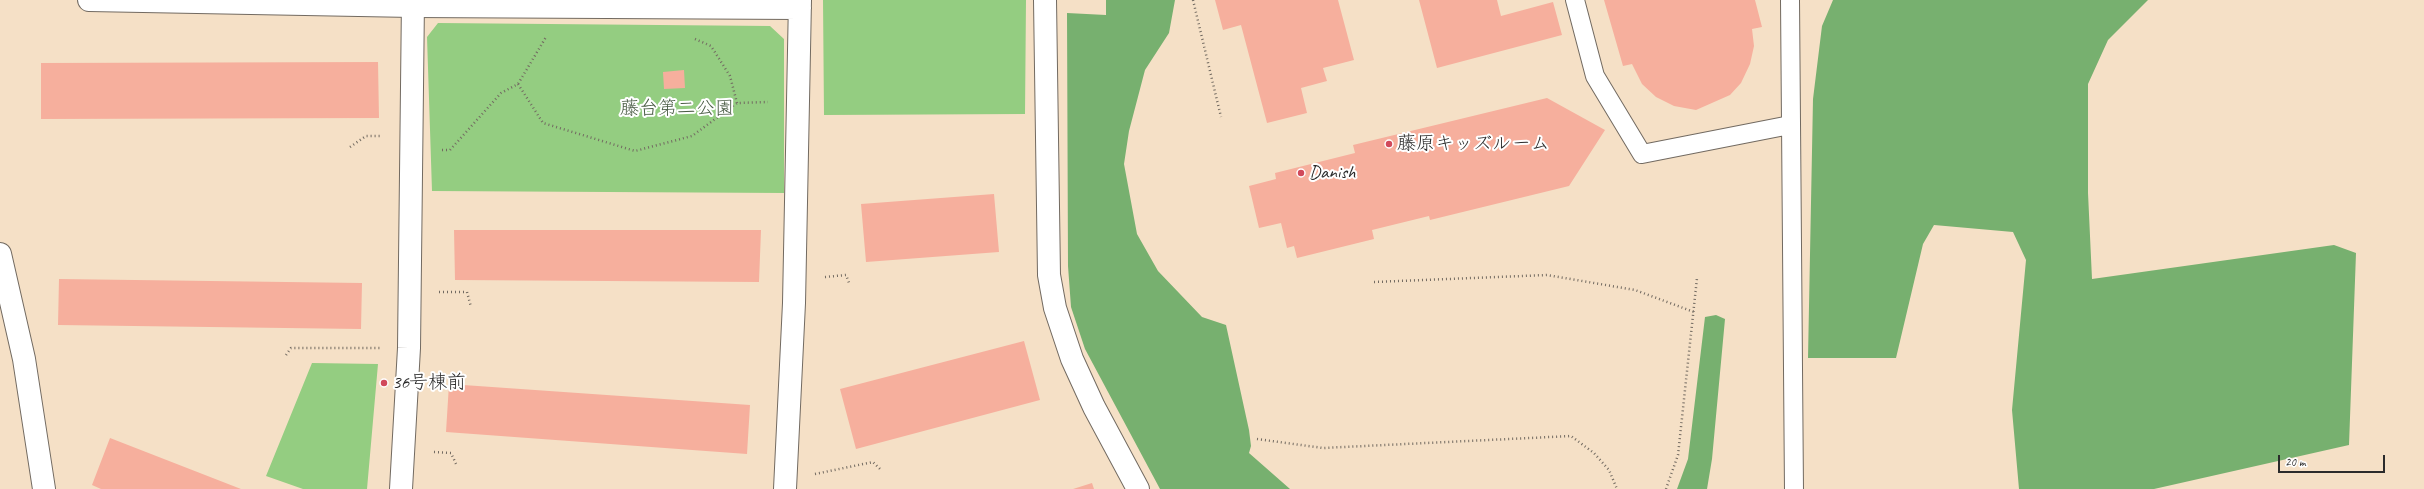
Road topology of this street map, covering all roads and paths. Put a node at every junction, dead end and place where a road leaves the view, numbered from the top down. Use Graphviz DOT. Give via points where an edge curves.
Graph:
graph roads {
  1 [pos="89,0"];
  2 [pos="119,0"];
  3 [pos="1045,0"];
  4 [pos="1194,0"];
  5 [pos="1575,0"];
  6 [pos="1790,0"];
  7 [pos="413,3"];
  8 [pos="800,4"];
  9 [pos="549,32"];
  10 [pos="693,38"];
  11 [pos="518,84"];
  12 [pos="770,101"];
  13 [pos="737,103"];
  14 [pos="1221,117"];
  15 [pos="1790,125"];
  16 [pos="386,136"];
  17 [pos="350,147"];
  18 [pos="437,150"];
  19 [pos="0,254"];
  20 [pos="1697,278"];
  21 [pos="1374,282"];
  22 [pos="409,291"];
  23 [pos="5,302"];
  24 [pos="471,307"];
  25 [pos="1694,312"];
  26 [pos="409,348"];
  27 [pos="286,355"];
  28 [pos="1257,439"];
  29 [pos="880,469"];
  30 [pos="786,487"];
  31 [pos="44,489"];
  32 [pos="401,489"];
  33 [pos="1138,489"];
  34 [pos="1618,489"];
  35 [pos="1666,489"];
  36 [pos="1794,489"];
  1 -- 2 [label="street"];
  2 -- 7 [label="street"];
  3 -- 33 [label="street" via="1050,275 1055,308 1072,359 1094,407"];
  4 -- 14 [label="path"];
  5 -- 15 [label="lane" via="1595,76 1642,154"];
  6 -- 15 [label="lane"];
  7 -- 8 [label="street"];
  7 -- 22 [label="street"];
  8 -- 30 [label="street" via="794,303"];
  9 -- 11 [label="path" via="530,68"];
  10 -- 13 [label="path" via="711,46 730,76"];
  11 -- 13 [label="path" via="543,123 636,151 692,136"];
  11 -- 18 [label="path" via="501,93 450,150"];
  12 -- 13 [label="path"];
  15 -- 36 [label="lane"];
  16 -- 17 [label="path" via="366,136"];
  19 -- 23 [label="street"];
  20 -- 25 [label="path"];
  21 -- 25 [label="path" via="1547,275 1635,290"];
  22 -- 24 [label="path" via="467,292"];
  22 -- 26 [label="street"];
  23 -- 31 [label="street" via="24,359"];
  25 -- 35 [label="path" via="1678,455"];
  26 -- 27 [label="path" via="291,348"];
  26 -- 32 [label="street"];
  28 -- 34 [label="path" via="1323,448 1571,436 1594,453 1608,470"];
  29 -- 30 [label="path" via="873,462 806,476"];
}
